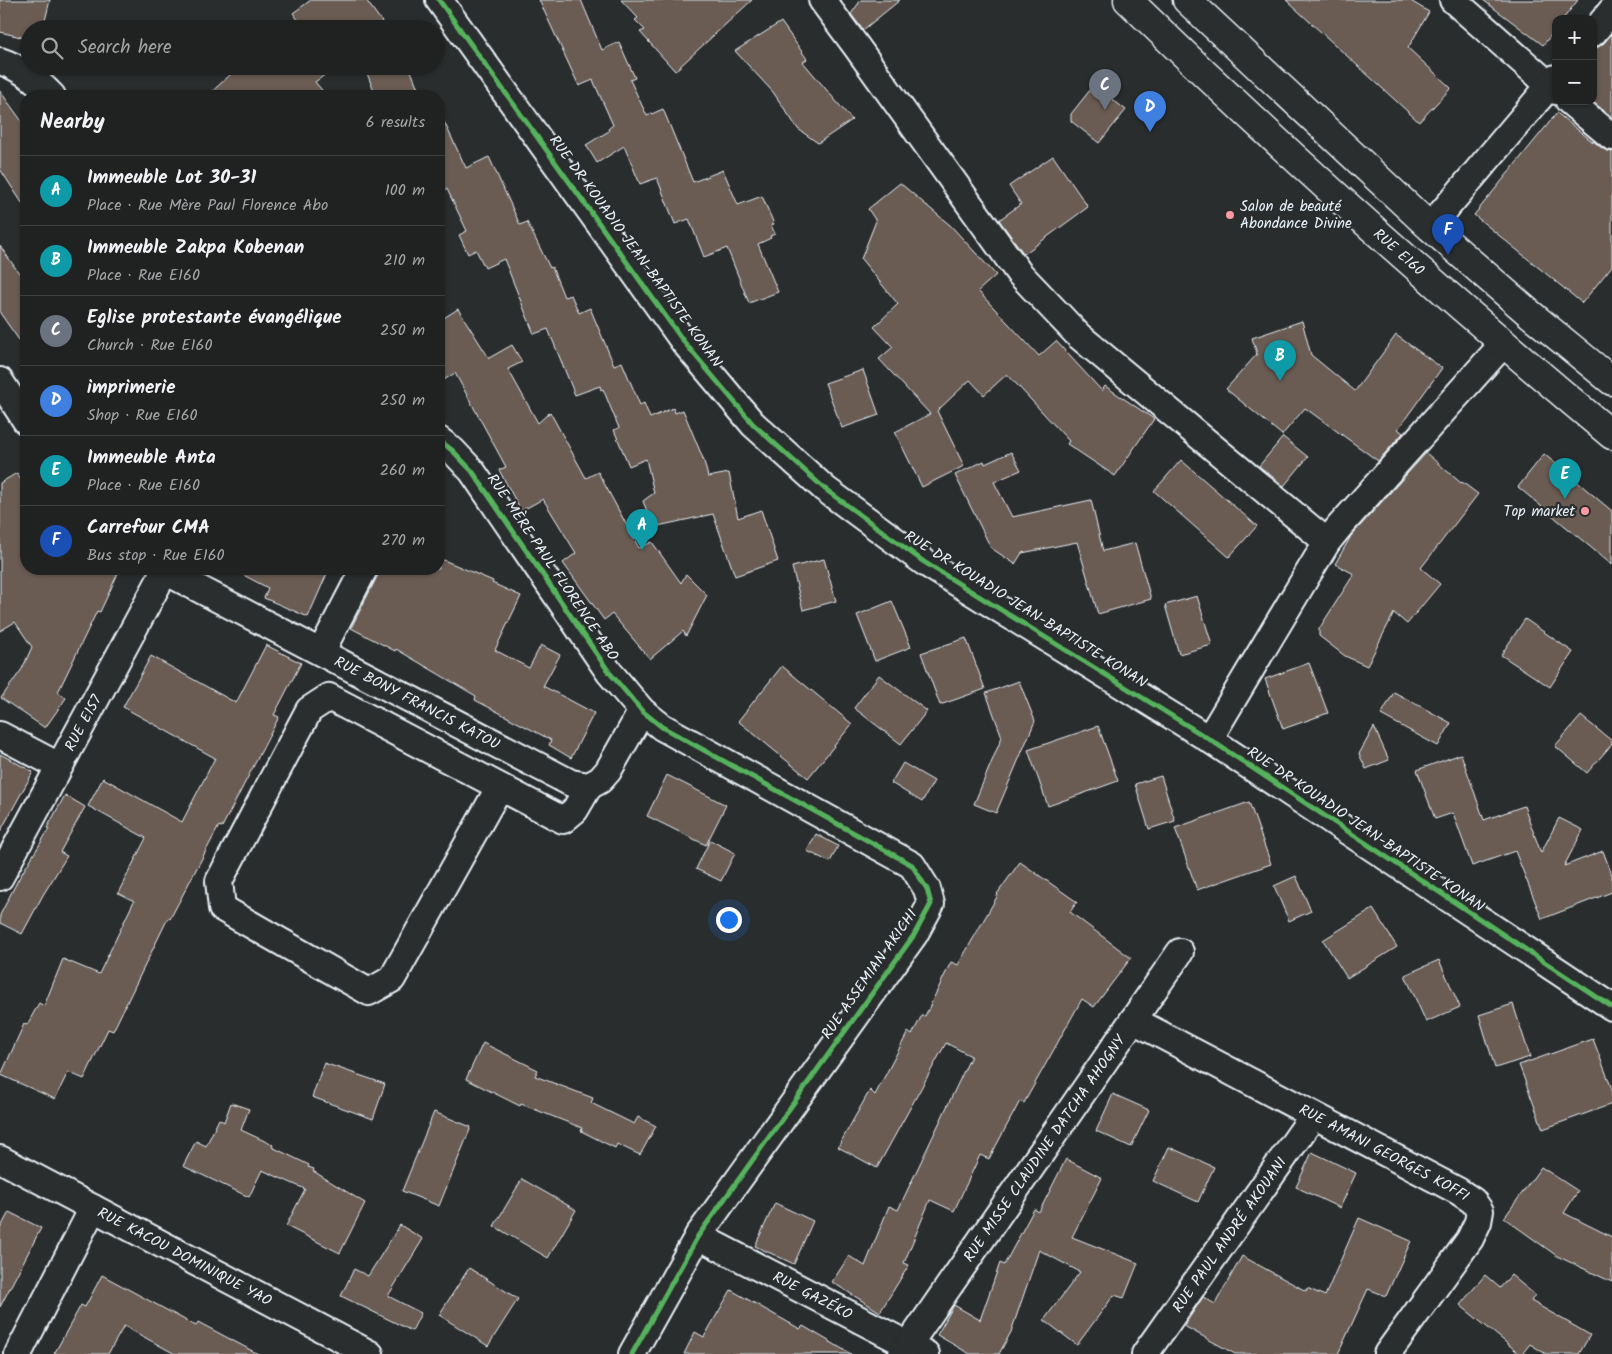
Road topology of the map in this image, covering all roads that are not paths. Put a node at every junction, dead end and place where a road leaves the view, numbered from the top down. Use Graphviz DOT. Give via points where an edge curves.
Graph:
graph roads {
  1 [pos="440,0"];
  2 [pos="822,0"];
  3 [pos="1128,0"];
  4 [pos="1187,0"];
  5 [pos="1453,0"];
  6 [pos="1612,10"];
  7 [pos="1597,27"];
  8 [pos="0,61"];
  9 [pos="20,70"];
  10 [pos="29,75"];
  11 [pos="1552,85"];
  12 [pos="46,90"];
  13 [pos="1552,94"];
  14 [pos="1576,105"];
  15 [pos="1612,136"];
  16 [pos="1430,226"];
  17 [pos="1503,344"];
  18 [pos="0,381"];
  19 [pos="1612,381"];
  20 [pos="20,411"];
  21 [pos="1612,435"];
  22 [pos="445,445"];
  23 [pos="1327,542"];
  24 [pos="161,575"];
  25 [pos="175,575"];
  26 [pos="361,575"];
  27 [pos="321,652"];
  28 [pos="642,711"];
  29 [pos="0,735"];
  30 [pos="1209,739"];
  31 [pos="59,766"];
  32 [pos="589,786"];
  33 [pos="498,788"];
  34 [pos="0,877"];
  35 [pos="1180,952"];
  36 [pos="1612,1007"];
  37 [pos="1133,1020"];
  38 [pos="1313,1116"];
  39 [pos="0,1159"];
  40 [pos="89,1218"];
  41 [pos="698,1236"];
  42 [pos="912,1351"];
  43 [pos="18,1354"];
  44 [pos="370,1354"];
  45 [pos="632,1354"];
  46 [pos="1145,1354"];
  47 [pos="1387,1354"];
  1 -- 30 [label="street, RUE DR KOUADIO JEAN-BAPTISTE KONAN" via="684,342 753,424 825,489 924,562"];
  2 -- 23 [label="street" via="1018,273 1079,336"];
  3 -- 17 [label="street, RUE E160" via="1219,88"];
  4 -- 16 [label="street"];
  5 -- 11 [label="street"];
  6 -- 7 [label="street"];
  8 -- 9 [label="street"];
  10 -- 12 [label="street"];
  13 -- 16 [label="street"];
  14 -- 15 [label="street"];
  16 -- 19 [label="street"];
  17 -- 21 [label="street, RUE E160"];
  17 -- 23 [label="street"];
  18 -- 20 [label="street"];
  22 -- 28 [label="street, RUE MÈRE PAUL FLORENCE ABO" via="472,471 609,672"];
  23 -- 30 [label="street"];
  24 -- 31 [label="street, RUE E157"];
  25 -- 27 [label="street, RUE BONY FRANCIS KATOU"];
  26 -- 27 [label="street"];
  27 -- 32 [label="street, RUE BONY FRANCIS KATOU" via="571,783"];
  28 -- 32 [label="street" via="608,771"];
  28 -- 41 [label="street, RUE ASSEMIAN AKICHI" via="662,727 912,865 927,889 931,904 914,935"];
  29 -- 31 [label="street"];
  30 -- 36 [label="street, RUE DR KOUADIO JEAN-BAPTISTE KONAN"];
  31 -- 34 [label="street, RUE E157"];
  32 -- 33 [label="street" via="575,810 563,820"];
  33 -- 33 [label="street" via="392,979 369,992 222,908 219,880 310,710 329,697"];
  35 -- 37 [label="street, RUE MISSE CLAUDINE DATCHA AHOGNY"];
  37 -- 38 [label="street, RUE AMANI GEORGES KOFFI"];
  37 -- 42 [label="street, RUE MISSE CLAUDINE DATCHA AHOGNY"];
  38 -- 46 [label="street, RUE PAUL ANDRÉ AKOUANI"];
  38 -- 47 [label="street, RUE AMANI GEORGES KOFFI" via="1458,1191 1473,1201 1480,1211 1470,1239"];
  39 -- 40 [label="street, RUE KACOU DOMINIQUE YAO"];
  40 -- 43 [label="street"];
  40 -- 44 [label="street, RUE KACOU DOMINIQUE YAO"];
  41 -- 42 [label="street, RUE GAZÉKO"];
  41 -- 45 [label="street, RUE ASSEMIAN AKICHI"];
}
